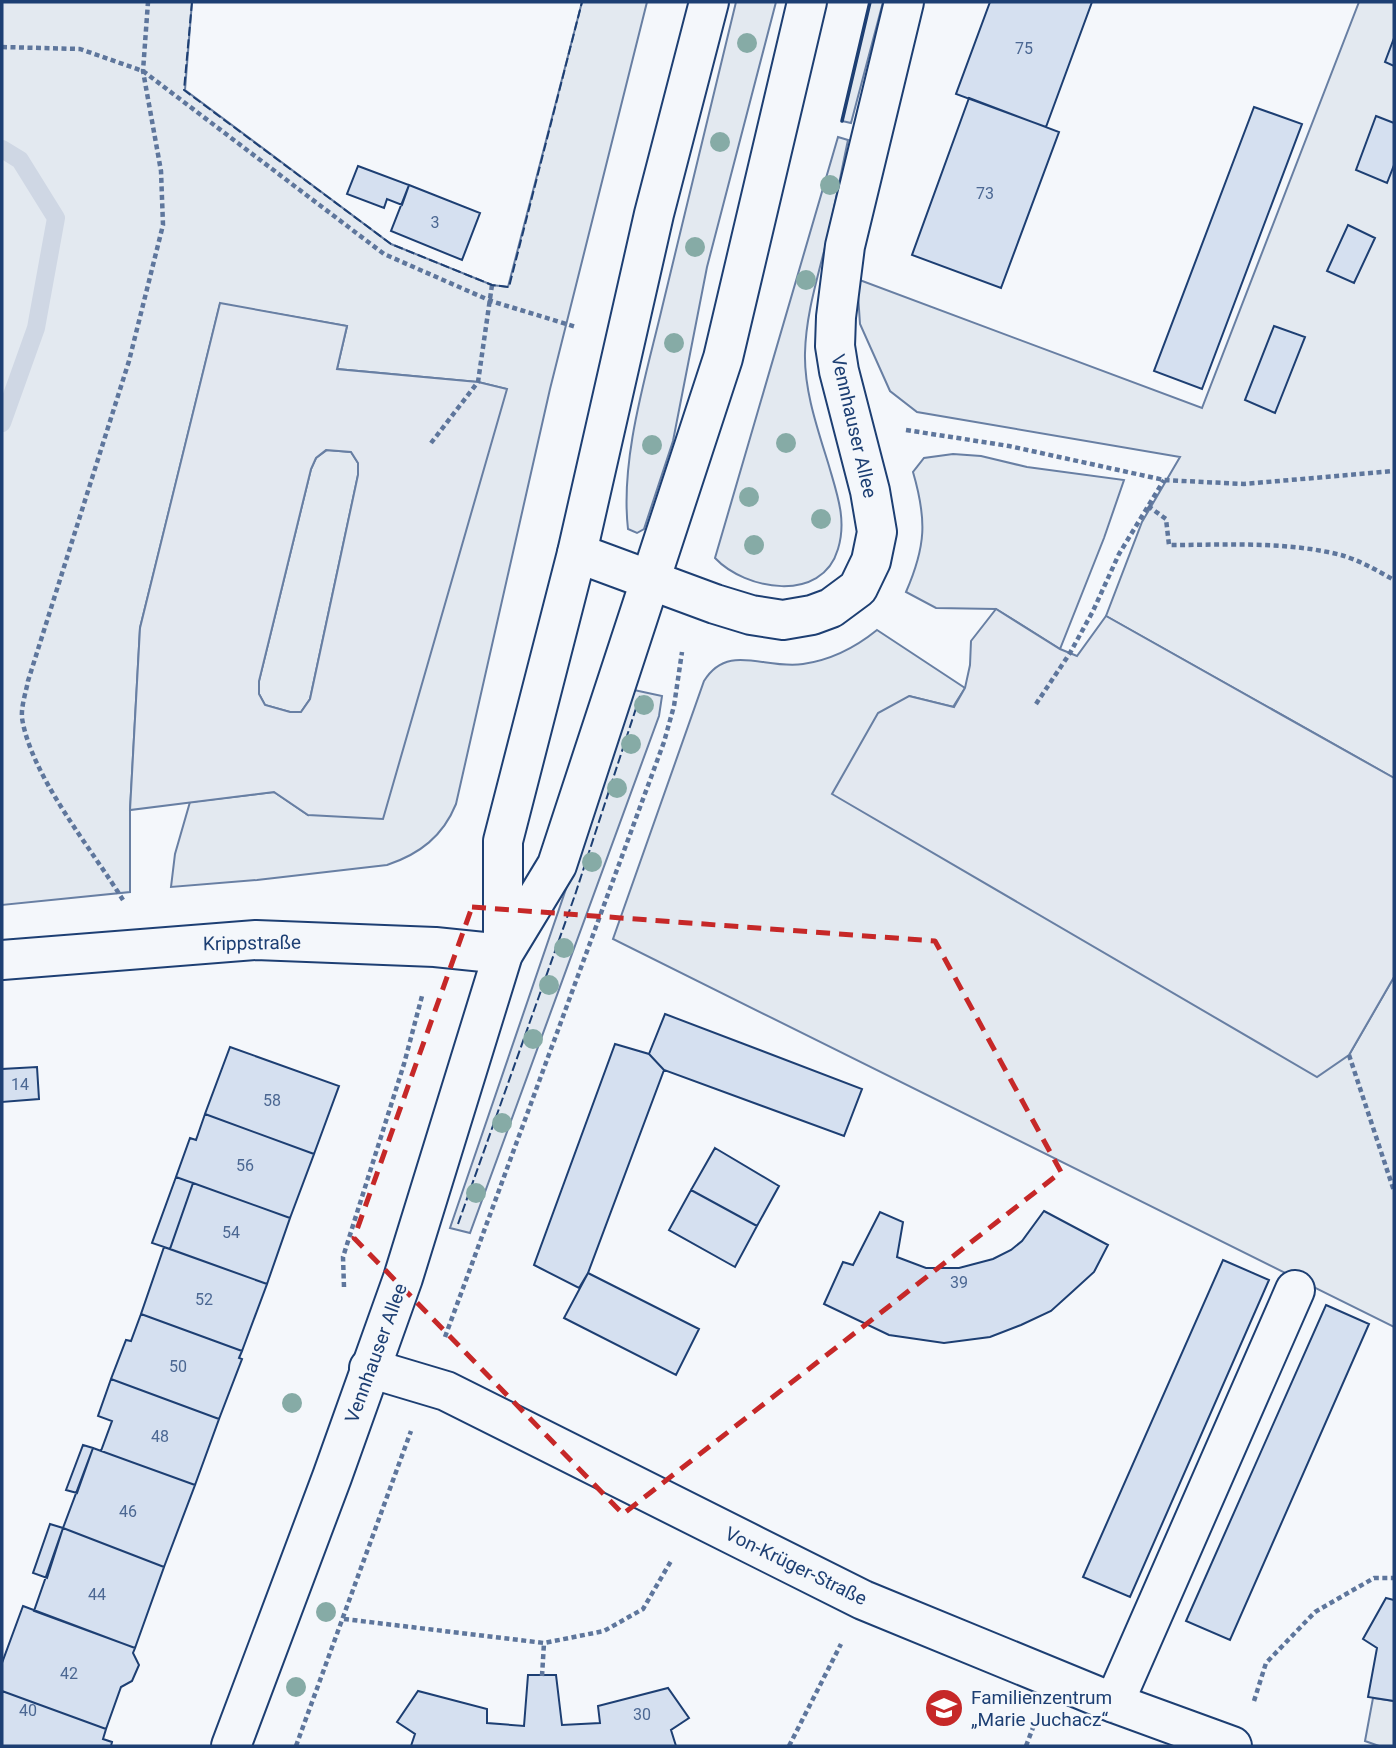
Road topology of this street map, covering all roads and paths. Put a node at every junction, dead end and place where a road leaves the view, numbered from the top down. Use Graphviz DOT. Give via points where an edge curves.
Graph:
graph roads {
  1 [pos="148,2"];
  2 [pos="709,2"];
  3 [pos="807,2"];
  4 [pos="904,2"];
  5 [pos="2,47"];
  6 [pos="143,71"];
  7 [pos="492,285"];
  8 [pos="491,301"];
  9 [pos="583,329"];
  10 [pos="431,443"];
  11 [pos="858,444"];
  12 [pos="1394,471"];
  13 [pos="1164,480"];
  14 [pos="1148,506"];
  15 [pos="577,553"];
  16 [pos="648,580"];
  17 [pos="1394,580"];
  18 [pos="685,639"];
  19 [pos="1036,704"];
  20 [pos="151,947"];
  21 [pos="435,947"];
  22 [pos="503,954"];
  23 [pos="2,960"];
  24 [pos="1349,1055"];
  25 [pos="1394,1191"];
  26 [pos="344,1258"];
  27 [pos="1296,1290"];
  28 [pos="442,1346"];
  29 [pos="369,1368"];
  30 [pos="412,1428"];
  31 [pos="670,1563"];
  32 [pos="1394,1578"];
  33 [pos="344,1619"];
  34 [pos="544,1643"];
  35 [pos="840,1647"];
  36 [pos="542,1675"];
  37 [pos="1114,1703"];
  38 [pos="1251,1711"];
  39 [pos="231,1746"];
  40 [pos="296,1746"];
  41 [pos="789,1746"];
  42 [pos="1232,1746"];
  1 -- 6 [label="path"];
  2 -- 15 [label="main road, Vennhauser Allee" via="654,214"];
  3 -- 16 [label="main road, Vennhauser Allee" via="723,358"];
  4 -- 11 [label="main road, Vennhauser Allee" via="845,246 836,317 839,371"];
  5 -- 6 [label="path" via="80,49"];
  6 -- 8 [label="path" via="383,254"];
  6 -- 20 [label="path" via="161,171 163,225 129,361 28,681 22,715 42,775"];
  7 -- 8 [label="path"];
  8 -- 9 [label="path"];
  8 -- 10 [label="path" via="478,382"];
  11 -- 13 [label="path" via="906,430 1009,446"];
  11 -- 16 [label="main road, Vennhauser Allee" via="877,532 871,561 858,588 831,608 783,620 751,615"];
  12 -- 13 [label="path" via="1244,484"];
  13 -- 14 [label="path"];
  14 -- 17 [label="path" via="1167,519 1169,545 1304,549 1343,556"];
  14 -- 19 [label="path" via="1070,653"];
  15 -- 16 [label="main road, Vennhauser Allee"];
  15 -- 22 [label="main road, Vennhauser Allee" via="503,841"];
  16 -- 22 [label="main road, Vennhauser Allee" via="557,865"];
  18 -- 28 [label="path" via="664,742"];
  20 -- 21 [label="main road, Krippstraße" via="256,940"];
  20 -- 23 [label="main road, Krippstraße"];
  21 -- 22 [label="main road, Krippstraße"];
  21 -- 26 [label="path"];
  22 -- 29 [label="main road, Vennhauser Allee" via="419,1231"];
  24 -- 25 [label="path"];
  27 -- 37 [label="main road"];
  29 -- 37 [label="main road, Von-Krüger-Straße" via="446,1391 863,1600"];
  29 -- 39 [label="main road, Vennhauser Allee"];
  30 -- 33 [label="path"];
  31 -- 34 [label="path" via="643,1609 604,1631"];
  32 -- 38 [label="path" via="1374,1578 1315,1612 1266,1663"];
  33 -- 34 [label="path"];
  33 -- 40 [label="path"];
  34 -- 36 [label="path"];
  35 -- 41 [label="path"];
  37 -- 42 [label="main road, Von-Krüger-Straße"];
}
